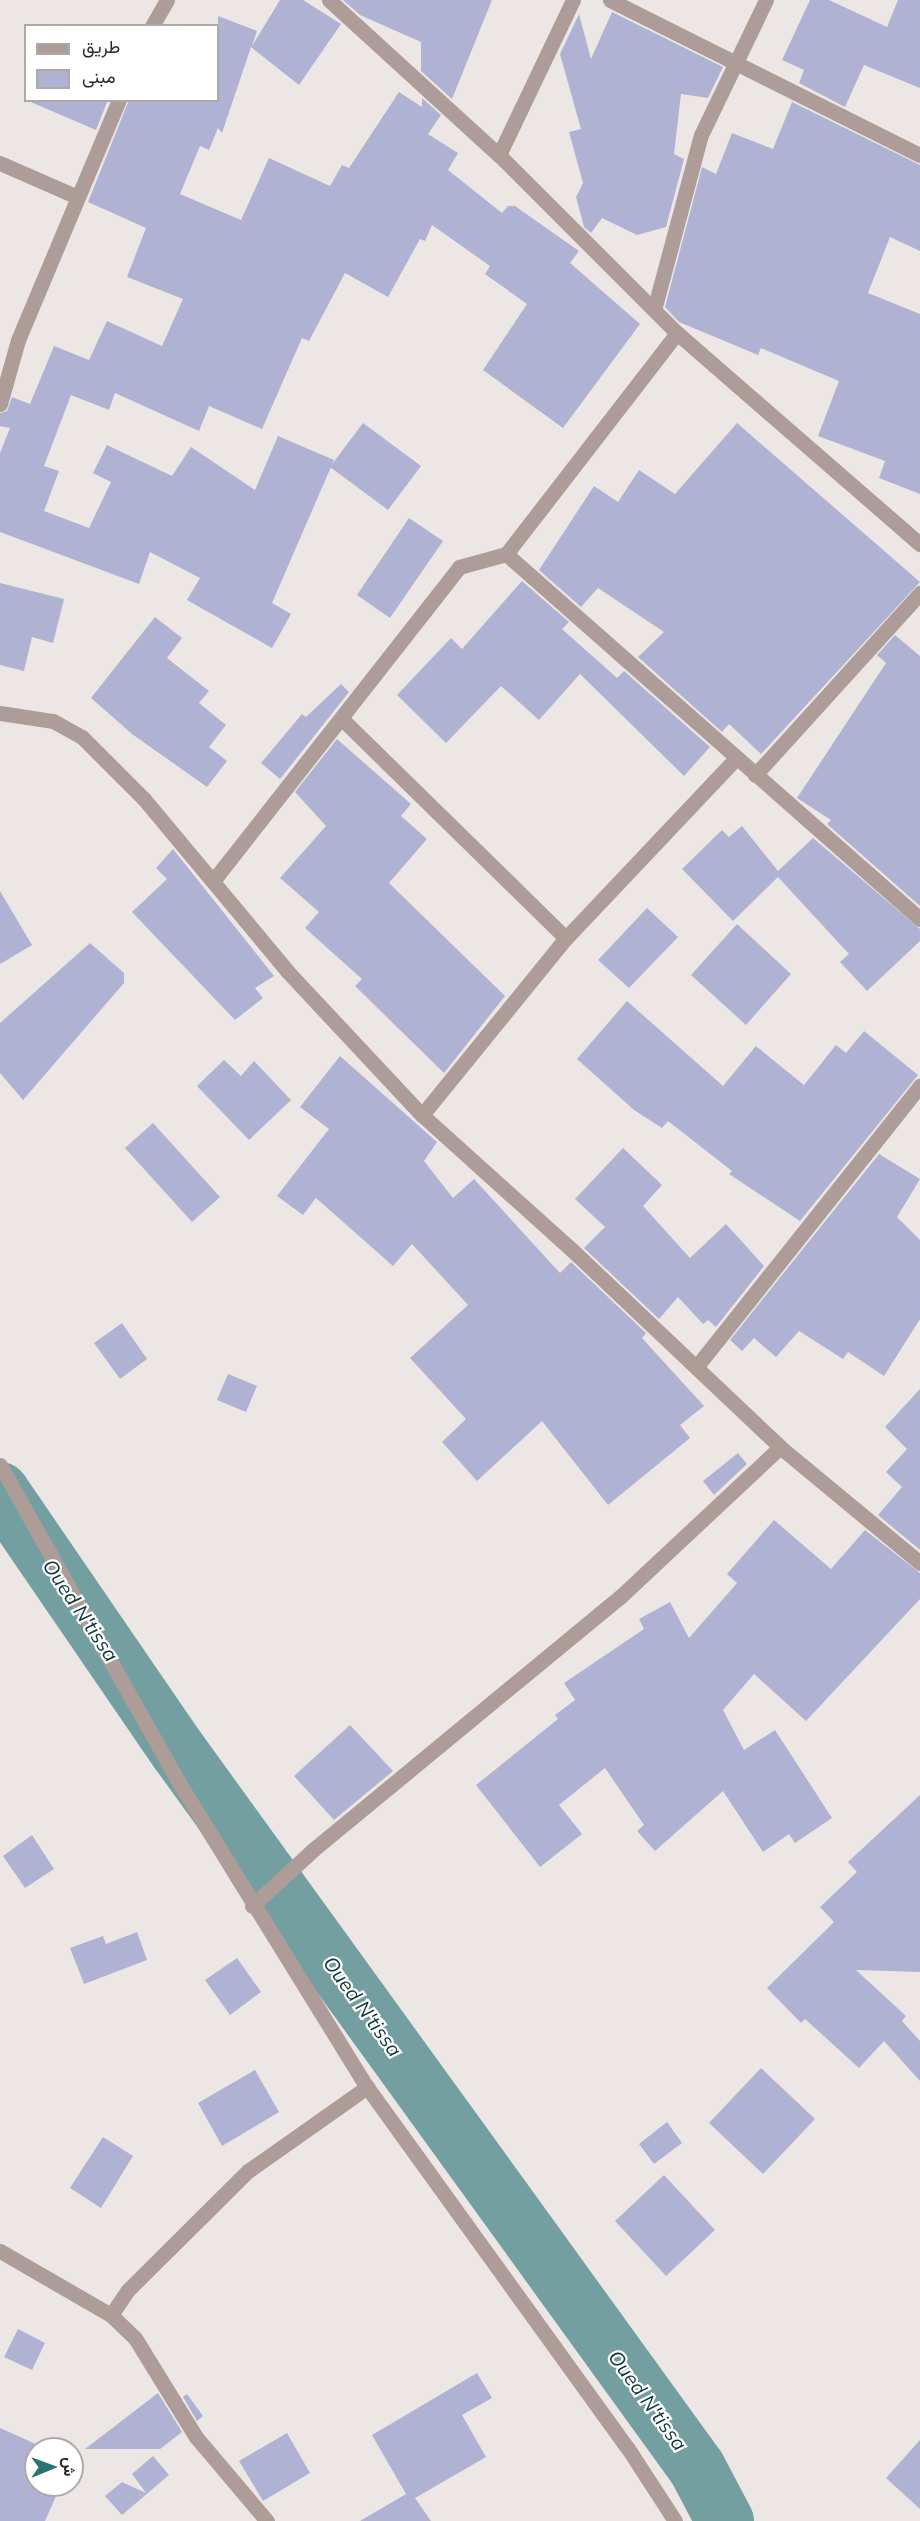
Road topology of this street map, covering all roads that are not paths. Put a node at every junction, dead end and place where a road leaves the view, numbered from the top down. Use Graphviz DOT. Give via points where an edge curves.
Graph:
graph roads {
  1 [pos="167,0"];
  2 [pos="329,0"];
  3 [pos="573,0"];
  4 [pos="610,0"];
  5 [pos="765,0"];
  6 [pos="344,6"];
  7 [pos="153,24"];
  8 [pos="737,60"];
  9 [pos="119,102"];
  10 [pos="920,154"];
  11 [pos="499,155"];
  12 [pos="0,163"];
  13 [pos="78,197"];
  14 [pos="654,310"];
  15 [pos="677,333"];
  16 [pos="0,404"];
  17 [pos="920,544"];
  18 [pos="506,554"];
  19 [pos="920,593"];
  20 [pos="0,713"];
  21 [pos="342,719"];
  22 [pos="736,758"];
  23 [pos="755,775"];
  24 [pos="213,881"];
  25 [pos="920,919"];
  26 [pos="566,938"];
  27 [pos="920,1086"];
  28 [pos="422,1115"];
  29 [pos="697,1366"];
  30 [pos="780,1447"];
  31 [pos="0,1465"];
  32 [pos="920,1563"];
  33 [pos="252,1906"];
  34 [pos="367,2088"];
  35 [pos="0,2251"];
  36 [pos="111,2315"];
  37 [pos="267,2521"];
  38 [pos="675,2521"];
  1 -- 7 [label="street"];
  2 -- 6 [label="street"];
  3 -- 11 [label="street"];
  4 -- 8 [label="street"];
  5 -- 8 [label="street"];
  6 -- 11 [label="street"];
  8 -- 10 [label="street"];
  8 -- 14 [label="street" via="701,135"];
  9 -- 13 [label="street"];
  11 -- 14 [label="street"];
  12 -- 13 [label="street"];
  13 -- 16 [label="street" via="18,340"];
  14 -- 15 [label="street"];
  15 -- 17 [label="street"];
  15 -- 18 [label="street"];
  18 -- 21 [label="street" via="459,567"];
  18 -- 22 [label="street"];
  19 -- 23 [label="street"];
  20 -- 24 [label="street" via="53,721 82,737 144,799"];
  21 -- 24 [label="street"];
  21 -- 26 [label="street"];
  22 -- 23 [label="street"];
  22 -- 26 [label="street" via="715,786"];
  23 -- 25 [label="street"];
  24 -- 28 [label="street" via="288,972"];
  26 -- 28 [label="street"];
  27 -- 29 [label="street"];
  28 -- 29 [label="street"];
  29 -- 30 [label="street"];
  30 -- 32 [label="street"];
  30 -- 33 [label="street" via="621,1596 314,1849"];
  31 -- 33 [label="street"];
  33 -- 34 [label="street"];
  34 -- 36 [label="street" via="248,2170 128,2290"];
  34 -- 38 [label="street" via="627,2447"];
  35 -- 36 [label="street"];
  36 -- 37 [label="street" via="135,2338 196,2437"];
}
